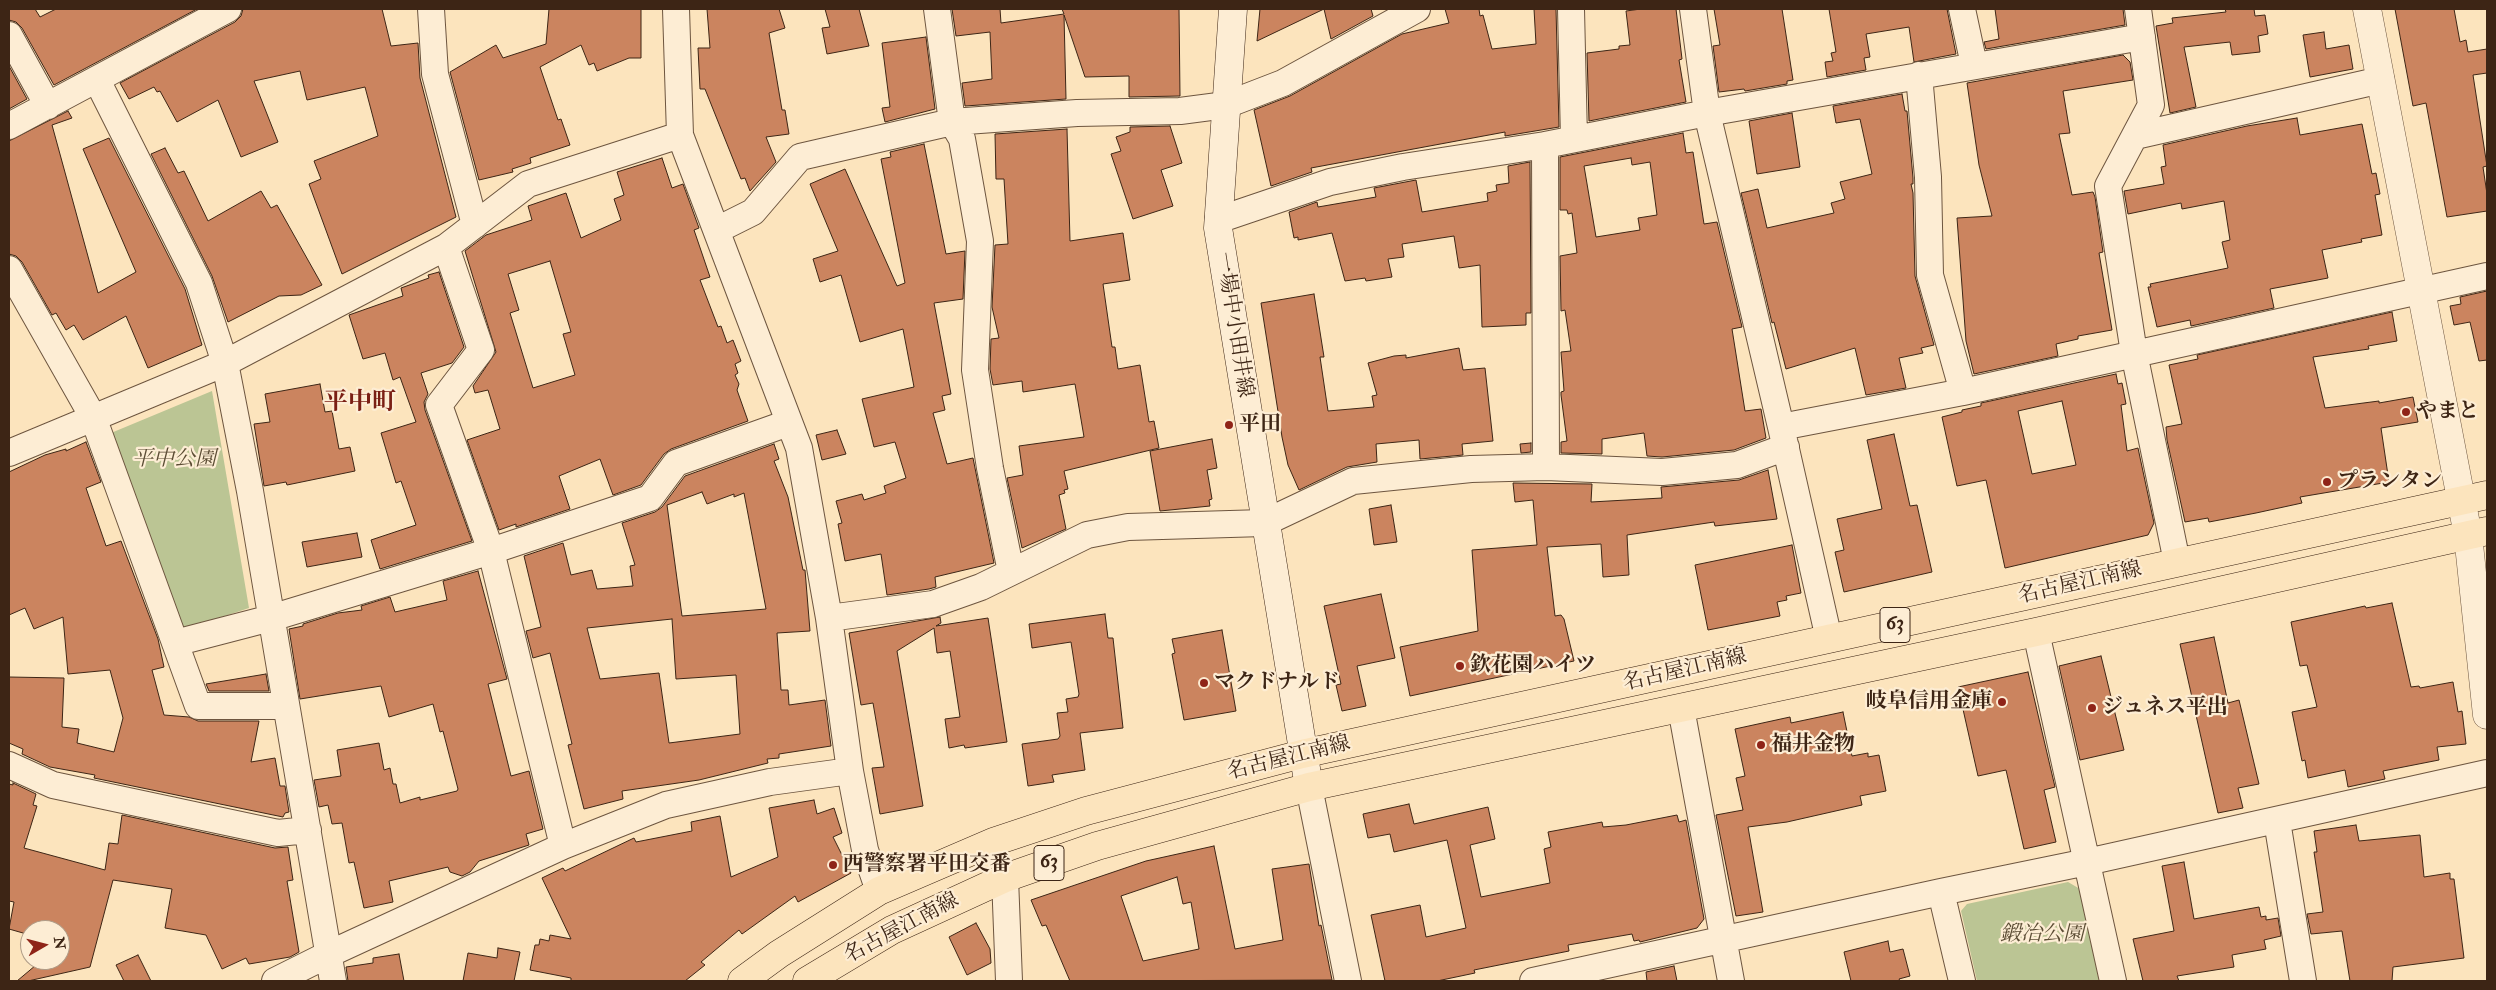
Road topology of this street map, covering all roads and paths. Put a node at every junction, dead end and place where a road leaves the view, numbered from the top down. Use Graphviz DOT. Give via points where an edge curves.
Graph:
graph roads {
  1 [pos="228,9"];
  2 [pos="431,9"];
  3 [pos="676,9"];
  4 [pos="937,9"];
  5 [pos="1233,9"];
  6 [pos="1417,9"];
  7 [pos="1571,9"];
  8 [pos="1692,9"];
  9 [pos="1962,9"];
  10 [pos="2138,9"];
  11 [pos="2368,9"];
  12 [pos="9,35"];
  13 [pos="2142,37"];
  14 [pos="1974,65"];
  15 [pos="1919,75"];
  16 [pos="97,80"];
  17 [pos="2381,80"];
  18 [pos="1226,105"];
  19 [pos="48,106"];
  20 [pos="1707,112"];
  21 [pos="952,122"];
  22 [pos="9,126"];
  23 [pos="680,135"];
  24 [pos="2135,136"];
  25 [pos="1574,139"];
  26 [pos="1545,145"];
  27 [pos="1218,220"];
  28 [pos="475,225"];
  29 [pos="717,230"];
  30 [pos="446,247"];
  31 [pos="9,269"];
  32 [pos="2487,276"];
  33 [pos="2421,292"];
  34 [pos="2134,353"];
  35 [pos="225,363"];
  36 [pos="1963,392"];
  37 [pos="93,417"];
  38 [pos="788,423"];
  39 [pos="1783,437"];
  40 [pos="9,453"];
  41 [pos="1546,467"];
  42 [pos="2487,495"];
  43 [pos="2461,501"];
  44 [pos="1264,523"];
  45 [pos="2478,533"];
  46 [pos="491,551"];
  47 [pos="2177,562"];
  48 [pos="1011,572"];
  49 [pos="272,618"];
  50 [pos="829,618"];
  51 [pos="2036,632"];
  52 [pos="1828,639"];
  53 [pos="175,644"];
  54 [pos="286,706"];
  55 [pos="1681,708"];
  56 [pos="2487,715"];
  57 [pos="1302,754"];
  58 [pos="9,765"];
  59 [pos="850,771"];
  60 [pos="2487,773"];
  61 [pos="1309,787"];
  62 [pos="2277,821"];
  63 [pos="308,830"];
  64 [pos="563,846"];
  65 [pos="2087,862"];
  66 [pos="1005,878"];
  67 [pos="879,891"];
  68 [pos="1941,892"];
  69 [pos="1723,939"];
  70 [pos="329,954"];
  71 [pos="275,981"];
  72 [pos="333,981"];
  73 [pos="742,981"];
  74 [pos="807,981"];
  75 [pos="1009,981"];
  76 [pos="1348,981"];
  77 [pos="1532,981"];
  78 [pos="1731,981"];
  79 [pos="1962,981"];
  80 [pos="2113,981"];
  81 [pos="2303,981"];
  1 -- 16 [label="street"];
  2 -- 28 [label="street" via="435,74"];
  3 -- 23 [label="street"];
  4 -- 21 [label="street"];
  5 -- 18 [label="main road, 一場中小田井線"];
  6 -- 18 [label="street" via="1282,83"];
  7 -- 25 [label="street"];
  8 -- 20 [label="street"];
  9 -- 14 [label="street"];
  10 -- 13 [label="street"];
  11 -- 17 [label="main road"];
  12 -- 19 [label="street"];
  13 -- 14 [label="street"];
  13 -- 24 [label="street" via="2151,105"];
  14 -- 15 [label="street"];
  15 -- 20 [label="street"];
  15 -- 36 [label="street" via="1928,177 1930,275"];
  16 -- 19 [label="street"];
  16 -- 35 [label="street" via="199,283"];
  17 -- 24 [label="street"];
  17 -- 33 [label="main road"];
  18 -- 21 [label="street" via="1180,111 1077,113"];
  18 -- 27 [label="main road, 一場中小田井線"];
  19 -- 22 [label="street"];
  20 -- 25 [label="street"];
  20 -- 39 [label="street"];
  21 -- 29 [label="street" via="800,157 753,212"];
  21 -- 48 [label="street" via="962,140 980,241 975,370"];
  23 -- 28 [label="street" via="528,184"];
  23 -- 29 [label="street"];
  24 -- 34 [label="street" via="2108,186"];
  25 -- 26 [label="street"];
  26 -- 27 [label="street" via="1402,167 1330,182"];
  26 -- 41 [label="street"];
  27 -- 44 [label="main road, 一場中小田井線"];
  28 -- 30 [label="street"];
  29 -- 38 [label="street"];
  30 -- 35 [label="street"];
  30 -- 46 [label="street" via="481,350 439,405"];
  31 -- 37 [label="street"];
  32 -- 33 [label="street"];
  33 -- 34 [label="street"];
  33 -- 43 [label="main road"];
  34 -- 36 [label="street"];
  34 -- 47 [label="street"];
  35 -- 37 [label="street"];
  35 -- 49 [label="street"];
  36 -- 39 [label="street"];
  37 -- 40 [label="street"];
  37 -- 53 [label="street"];
  38 -- 46 [label="street" via="676,463 650,498"];
  38 -- 50 [label="street" via="799,448"];
  39 -- 41 [label="street" via="1737,464 1662,472"];
  39 -- 52 [label="street"];
  41 -- 44 [label="street" via="1471,469 1353,482"];
  42 -- 43 [label="main road, 名古屋江南線 / 63"];
  43 -- 45 [label="main road"];
  43 -- 47 [label="main road, 名古屋江南線 / 63"];
  44 -- 48 [label="street" via="1128,527 1087,535"];
  44 -- 57 [label="main road, 一場中小田井線"];
  45 -- 51 [label="main road, 名古屋江南線 / 63"];
  45 -- 56 [label="main road"];
  46 -- 49 [label="street"];
  46 -- 64 [label="street"];
  47 -- 52 [label="main road, 名古屋江南線 / 63"];
  48 -- 50 [label="street" via="933,604"];
  49 -- 53 [label="street"];
  49 -- 54 [label="street"];
  50 -- 59 [label="street"];
  51 -- 55 [label="main road, 名古屋江南線 / 63"];
  51 -- 65 [label="street"];
  52 -- 57 [label="main road, 名古屋江南線 / 63"];
  53 -- 54 [label="street" via="198,706"];
  54 -- 63 [label="street"];
  55 -- 61 [label="main road, 名古屋江南線 / 63"];
  55 -- 69 [label="street"];
  57 -- 61 [label="main road, 一場中小田井線"];
  57 -- 67 [label="main road, 名古屋江南線 / 63" via="1086,811 993,842"];
  58 -- 63 [label="street" via="63,787 278,833"];
  59 -- 64 [label="street" via="770,782 666,805"];
  59 -- 67 [label="street" via="864,850"];
  60 -- 62 [label="street"];
  61 -- 66 [label="main road, 名古屋江南線 / 63" via="1097,846"];
  61 -- 76 [label="street"];
  62 -- 65 [label="street"];
  62 -- 81 [label="street"];
  63 -- 70 [label="street"];
  64 -- 70 [label="street"];
  65 -- 68 [label="street"];
  65 -- 80 [label="street"];
  66 -- 74 [label="main road, 名古屋江南線 / 63" via="892,930"];
  66 -- 75 [label="street"];
  67 -- 73 [label="main road, 名古屋江南線 / 63"];
  68 -- 69 [label="street"];
  68 -- 79 [label="street"];
  69 -- 77 [label="street"];
  69 -- 78 [label="street"];
  70 -- 71 [label="street"];
  70 -- 72 [label="street"];
}
